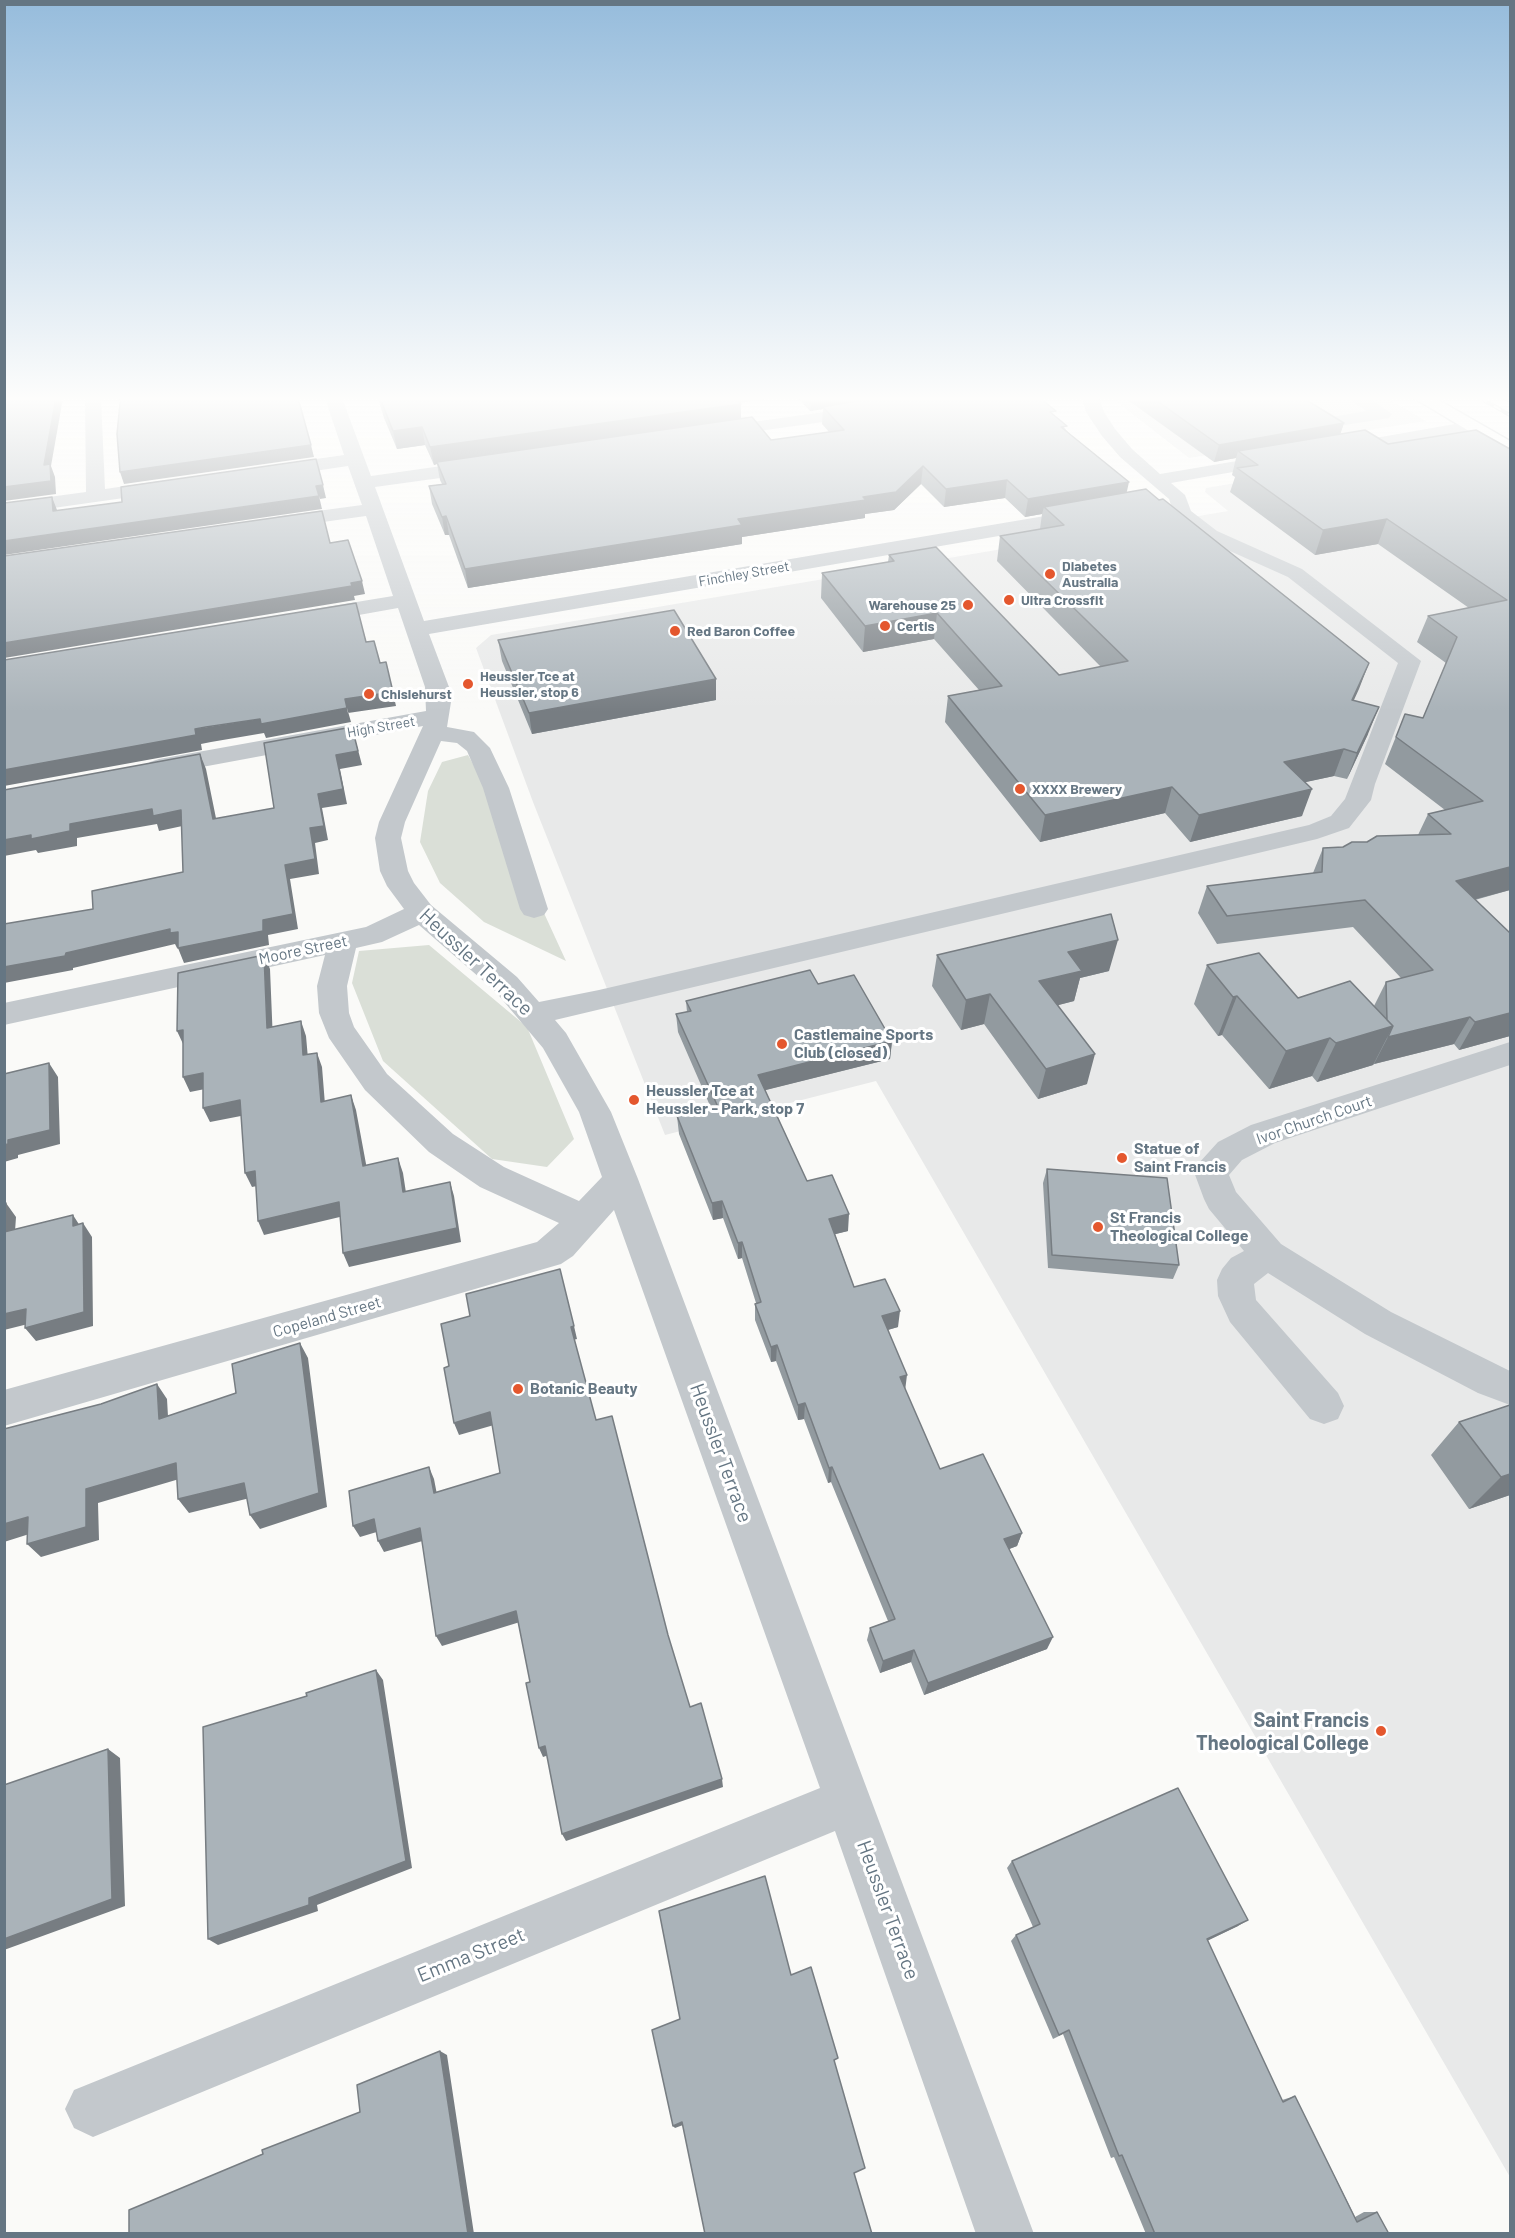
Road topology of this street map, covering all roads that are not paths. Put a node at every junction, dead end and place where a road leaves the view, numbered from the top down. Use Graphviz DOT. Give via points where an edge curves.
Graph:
graph roads {
  1 [pos="50,502"];
  2 [pos="318,502"];
  3 [pos="371,502"];
  4 [pos="1179,502"];
  5 [pos="1191,502"];
  6 [pos="1200,505"];
  7 [pos="4,509"];
  8 [pos="1110,511"];
  9 [pos="1231,524"];
  10 [pos="264,525"];
  11 [pos="1255,555"];
  12 [pos="412,615"];
  13 [pos="289,620"];
  14 [pos="435,724"];
  15 [pos="131,773"];
  16 [pos="534,909"];
  17 [pos="421,912"];
  18 [pos="343,941"];
  19 [pos="4,1014"];
  20 [pos="532,1014"];
  21 [pos="1510,1053"];
  22 [pos="621,1179"];
  23 [pos="584,1219"];
  24 [pos="1269,1254"];
  25 [pos="1510,1388"];
  26 [pos="1324,1406"];
  27 [pos="4,1408"];
  28 [pos="849,1801"];
  29 [pos="93,2109"];
  30 [pos="1005,2234"];
  1 -- 7 [label="street"];
  2 -- 10 [label="street"];
  3 -- 12 [label="street, Heussler Terrace"];
  4 -- 11 [label="street" via="1182,513 1210,536"];
  5 -- 6 [label="street"];
  8 -- 12 [label="street, Finchley Street"];
  9 -- 11 [label="street"];
  11 -- 20 [label="street" via="1295,573 1410,661 1358,800 1340,822 1317,831"];
  12 -- 13 [label="street, Finchley Street"];
  12 -- 14 [label="street, Heussler Terrace" via="437,687"];
  14 -- 15 [label="street, High Street"];
  14 -- 16 [label="street" via="465,737 478,748 496,788"];
  14 -- 17 [label="street, Heussler Terrace" via="388,838 394,871"];
  17 -- 18 [label="street, Moore Street" via="384,930"];
  17 -- 20 [label="street, Heussler Terrace" via="506,984"];
  18 -- 19 [label="street, Moore Street"];
  18 -- 23 [label="street" via="332,986 334,1013 340,1030 376,1082 441,1143 492,1177"];
  20 -- 22 [label="street, Heussler Terrace" via="573,1070 595,1112"];
  21 -- 24 [label="street, Ivor Church Court" via="1263,1134 1230,1151 1211,1172 1221,1199"];
  22 -- 23 [label="street, Copeland Street"];
  22 -- 28 [label="street, Heussler Terrace"];
  23 -- 27 [label="street, Copeland Street" via="560,1246 530,1260"];
  24 -- 25 [label="street, Ivor Church Court" via="1377,1323"];
  24 -- 26 [label="street" via="1244,1269 1235,1280 1236,1296 1243,1311"];
  28 -- 29 [label="street, Emma Street"];
  28 -- 30 [label="street, Heussler Terrace"];
}
